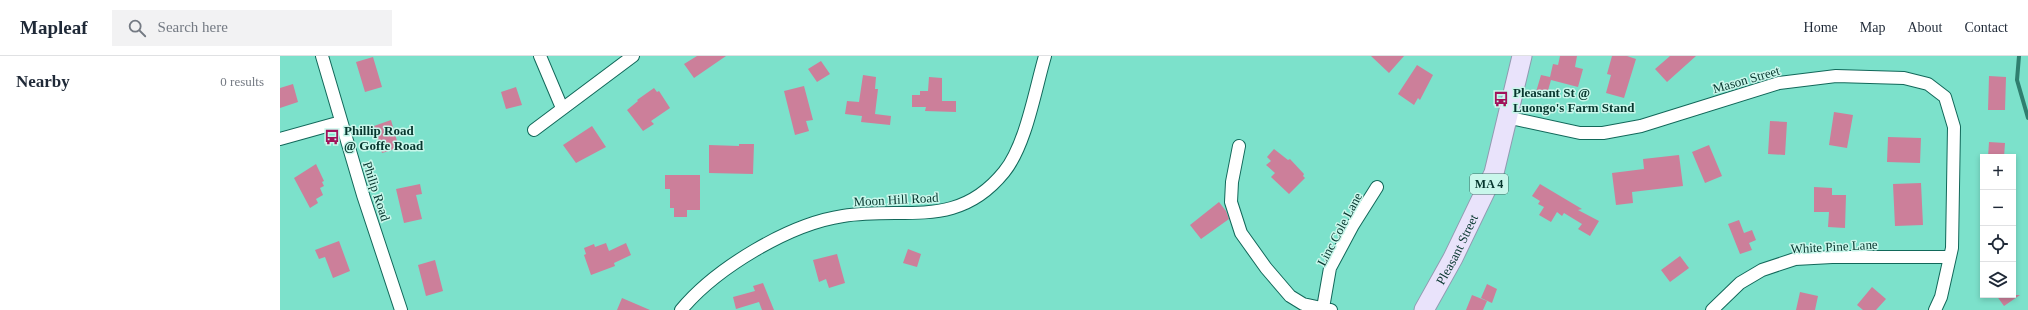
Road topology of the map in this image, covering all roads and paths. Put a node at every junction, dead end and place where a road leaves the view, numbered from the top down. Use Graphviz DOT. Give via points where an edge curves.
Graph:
graph roads {
  1 [pos="322,56"];
  2 [pos="540,56"];
  3 [pos="633,56"];
  4 [pos="1045,56"];
  5 [pos="1522,56"];
  6 [pos="562,108"];
  7 [pos="1506,117"];
  8 [pos="340,122"];
  9 [pos="534,130"];
  10 [pos="280,139"];
  11 [pos="1239,146"];
  12 [pos="1377,187"];
  13 [pos="1950,257"];
  14 [pos="1423,307"];
  15 [pos="1327,309"];
  16 [pos="401,310"];
  17 [pos="681,310"];
  18 [pos="1712,310"];
  19 [pos="1935,310"];
  1 -- 8 [label="street, Philip Road"];
  2 -- 6 [label="street"];
  3 -- 6 [label="street"];
  4 -- 17 [label="street, Moon Hill Road" via="1020,142 1004,172 984,192 959,206 932,213 861,214 806,225 769,242 740,260 706,285"];
  5 -- 7 [label="main road, Pleasant Street / MA 4"];
  6 -- 9 [label="street"];
  7 -- 13 [label="street, Mason Street" via="1580,133 1603,132 1641,126 1779,83 1836,76 1904,78 1928,84 1945,97 1954,127 1954,205"];
  7 -- 14 [label="main road, Pleasant Street / MA 4" via="1494,173 1453,258"];
  8 -- 10 [label="street"];
  8 -- 16 [label="street, Philip Road"];
  11 -- 15 [label="street, Linc Cole Lane" via="1231,202 1241,233 1290,296 1303,304"];
  12 -- 15 [label="street, Linc Cole Lane" via="1330,268"];
  13 -- 18 [label="street, White Pine Lane" via="1795,259 1756,273 1740,283"];
  13 -- 19 [label="street, Mason Street" via="1941,297"];
}
